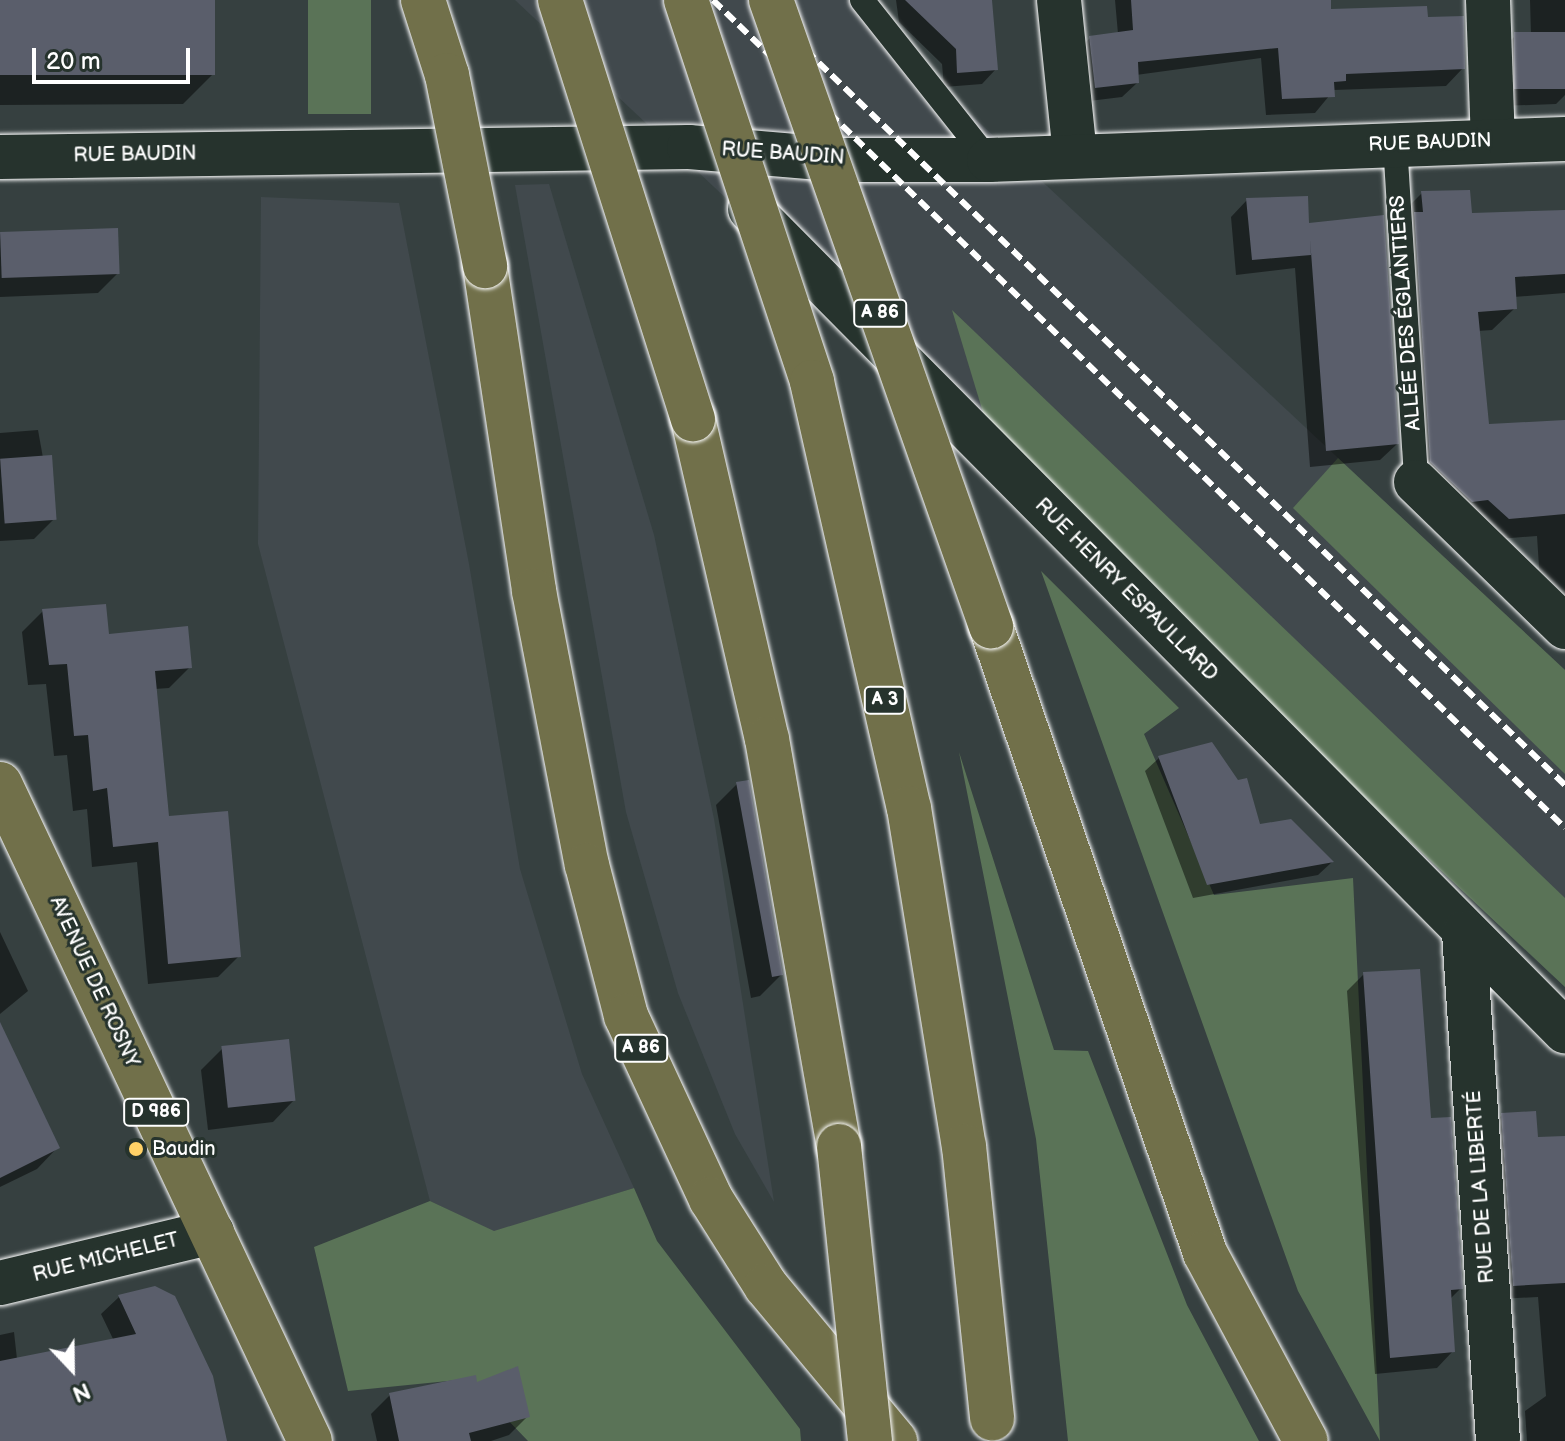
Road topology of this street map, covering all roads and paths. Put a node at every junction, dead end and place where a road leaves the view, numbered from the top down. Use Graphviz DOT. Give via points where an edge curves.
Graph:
graph roads {
  1 [pos="423,0"];
  2 [pos="560,0"];
  3 [pos="686,0"];
  4 [pos="771,0"];
  5 [pos="862,0"];
  6 [pos="1059,0"];
  7 [pos="1488,0"];
  8 [pos="1565,139"];
  9 [pos="1493,141"];
  10 [pos="1395,144"];
  11 [pos="689,147"];
  12 [pos="1075,155"];
  13 [pos="0,157"];
  14 [pos="989,160"];
  15 [pos="1416,482"];
  16 [pos="1565,627"];
  17 [pos="0,784"];
  18 [pos="1464,933"];
  19 [pos="1565,1031"];
  20 [pos="212,1232"];
  21 [pos="0,1283"];
  22 [pos="310,1441"];
  23 [pos="870,1441"];
  24 [pos="895,1441"];
  25 [pos="994,1441"];
  26 [pos="1306,1441"];
  27 [pos="1498,1441"];
  1 -- 24 [label="main road, A 86, bridge" via="447,75 485,266 537,606 587,865 626,1016 719,1212 766,1286"];
  2 -- 23 [label="main road, bridge" via="693,419 767,739 839,1146"];
  3 -- 25 [label="main road, A 3, bridge" via="812,382 909,808 964,1146"];
  4 -- 26 [label="main road, A 86, bridge" via="1205,1253"];
  5 -- 14 [label="lane"];
  6 -- 12 [label="street"];
  7 -- 9 [label="street"];
  8 -- 9 [label="street, RUE BAUDIN"];
  9 -- 10 [label="street, RUE BAUDIN"];
  10 -- 12 [label="street, RUE BAUDIN"];
  10 -- 15 [label="lane, ALLÉE DES ÉGLANTIERS"];
  11 -- 13 [label="street, RUE BAUDIN"];
  11 -- 14 [label="street, RUE BAUDIN" via="844,160"];
  11 -- 18 [label="street, RUE HENRY ESPAULLARD"];
  12 -- 14 [label="street, RUE BAUDIN"];
  15 -- 16 [label="street"];
  17 -- 20 [label="main road, AVENUE DE ROSNY / D 986"];
  18 -- 19 [label="street, RUE HENRY ESPAULLARD"];
  18 -- 27 [label="street, RUE DE LA LIBERTÉ"];
  20 -- 21 [label="street, RUE MICHELET"];
  20 -- 22 [label="main road, AVENUE DE ROSNY / D 986"];
}
